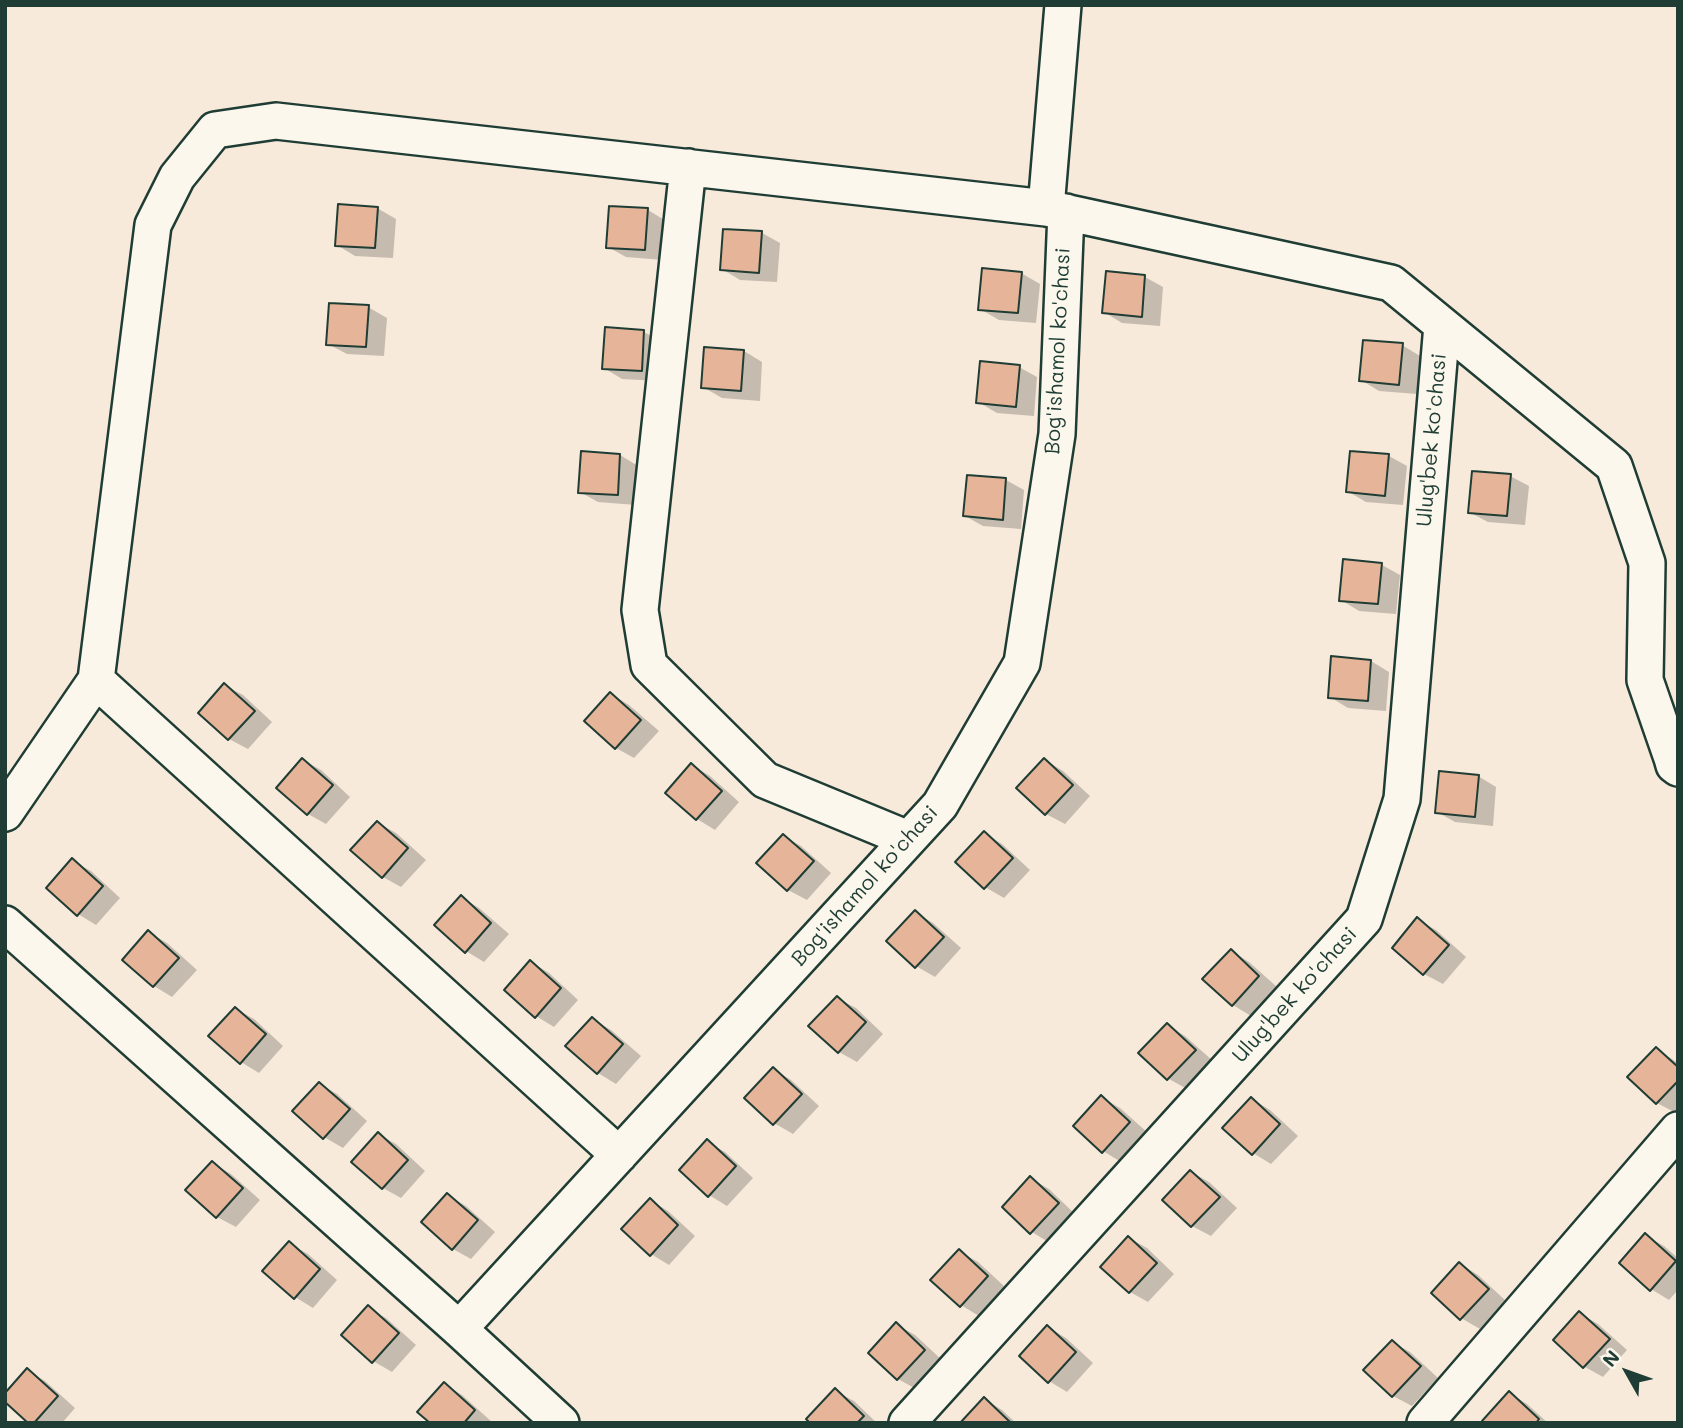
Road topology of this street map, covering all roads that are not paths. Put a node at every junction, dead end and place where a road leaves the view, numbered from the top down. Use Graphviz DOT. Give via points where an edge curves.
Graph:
graph roads {
  1 [pos="1063,5"];
  2 [pos="688,167"];
  3 [pos="1056,210"];
  4 [pos="1442,325"];
  5 [pos="96,681"];
  6 [pos="1676,760"];
  7 [pos="5,813"];
  8 [pos="908,839"];
  9 [pos="5,923"];
  10 [pos="1678,1130"];
  11 [pos="619,1155"];
  12 [pos="459,1329"];
  13 [pos="561,1423"];
  14 [pos="907,1423"];
  15 [pos="1425,1423"];
  1 -- 3 [label="street, Bog'ishamol ko'chasi"];
  2 -- 3 [label="street"];
  2 -- 5 [label="street" via="276,121 215,130 177,177 153,225"];
  2 -- 8 [label="street" via="640,610 649,665 765,780"];
  3 -- 4 [label="street" via="1391,283"];
  3 -- 8 [label="street, Bog'ishamol ko'chasi" via="1057,434 1022,663 940,805"];
  4 -- 6 [label="street" via="1614,466 1647,563 1645,680"];
  4 -- 14 [label="street, Ulug'bek ko'chasi" via="1402,799 1364,919"];
  5 -- 7 [label="street"];
  5 -- 11 [label="street"];
  8 -- 11 [label="street, Bog'ishamol ko'chasi"];
  9 -- 12 [label="street"];
  10 -- 15 [label="street"];
  11 -- 12 [label="street, Bog'ishamol ko'chasi"];
  12 -- 13 [label="street"];
}
